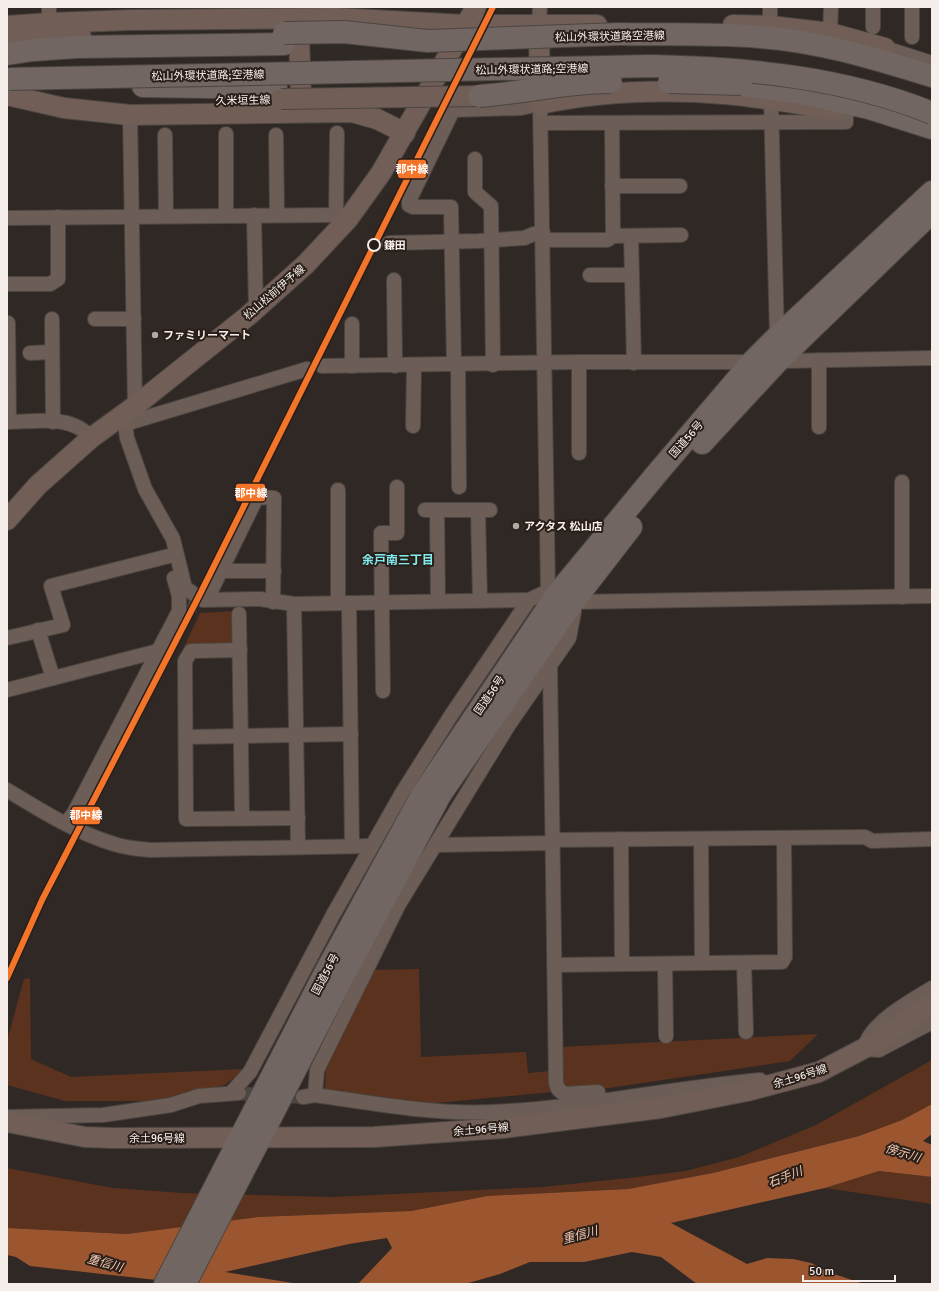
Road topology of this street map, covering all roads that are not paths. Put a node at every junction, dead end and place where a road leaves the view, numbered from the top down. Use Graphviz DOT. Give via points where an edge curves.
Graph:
graph roads {
  1 [pos="476,7"];
  2 [pos="831,7"];
  3 [pos="873,7"];
  4 [pos="912,7"];
  5 [pos="193,13"];
  6 [pos="336,13"];
  7 [pos="130,14"];
  8 [pos="49,15"];
  9 [pos="240,15"];
  10 [pos="539,16"];
  11 [pos="770,17"];
  12 [pos="283,24"];
  13 [pos="466,25"];
  14 [pos="7,26"];
  15 [pos="873,27"];
  16 [pos="830,33"];
  17 [pos="912,37"];
  18 [pos="7,38"];
  19 [pos="428,41"];
  20 [pos="7,54"];
  21 [pos="884,54"];
  22 [pos="932,63"];
  23 [pos="932,76"];
  24 [pos="583,83"];
  25 [pos="7,87"];
  26 [pos="301,94"];
  27 [pos="479,96"];
  28 [pos="771,101"];
  29 [pos="869,108"];
  30 [pos="846,111"];
  31 [pos="352,112"];
  32 [pos="252,113"];
  33 [pos="932,113"];
  34 [pos="130,114"];
  35 [pos="540,114"];
  36 [pos="772,123"];
  37 [pos="612,124"];
  38 [pos="932,128"];
  39 [pos="337,132"];
  40 [pos="405,132"];
  41 [pos="165,134"];
  42 [pos="226,134"];
  43 [pos="276,135"];
  44 [pos="475,159"];
  45 [pos="612,186"];
  46 [pos="680,186"];
  47 [pos="932,192"];
  48 [pos="932,212"];
  49 [pos="254,215"];
  50 [pos="278,215"];
  51 [pos="132,216"];
  52 [pos="166,216"];
  53 [pos="226,216"];
  54 [pos="58,217"];
  55 [pos="342,217"];
  56 [pos="7,218"];
  57 [pos="681,235"];
  58 [pos="544,236"];
  59 [pos="613,236"];
  60 [pos="631,236"];
  61 [pos="492,239"];
  62 [pos="452,242"];
  63 [pos="389,243"];
  64 [pos="590,275"];
  65 [pos="632,275"];
  66 [pos="394,280"];
  67 [pos="7,284"];
  68 [pos="256,309"];
  69 [pos="52,319"];
  70 [pos="95,319"];
  71 [pos="134,319"];
  72 [pos="8,323"];
  73 [pos="352,324"];
  74 [pos="777,337"];
  75 [pos="52,352"];
  76 [pos="30,353"];
  77 [pos="932,358"];
  78 [pos="819,360"];
  79 [pos="579,362"];
  80 [pos="752,362"];
  81 [pos="778,362"];
  82 [pos="634,363"];
  83 [pos="456,364"];
  84 [pos="545,364"];
  85 [pos="493,365"];
  86 [pos="322,366"];
  87 [pos="352,366"];
  88 [pos="396,366"];
  89 [pos="414,366"];
  90 [pos="307,369"];
  91 [pos="127,415"];
  92 [pos="8,422"];
  93 [pos="53,422"];
  94 [pos="413,426"];
  95 [pos="819,427"];
  96 [pos="91,438"];
  97 [pos="579,453"];
  98 [pos="902,482"];
  99 [pos="459,487"];
  100 [pos="397,488"];
  101 [pos="338,490"];
  102 [pos="151,499"];
  103 [pos="7,520"];
  104 [pos="168,556"];
  105 [pos="221,571"];
  106 [pos="274,571"];
  107 [pos="210,593"];
  108 [pos="559,595"];
  109 [pos="932,596"];
  110 [pos="902,597"];
  111 [pos="529,600"];
  112 [pos="438,601"];
  113 [pos="480,601"];
  114 [pos="276,602"];
  115 [pos="382,602"];
  116 [pos="344,603"];
  117 [pos="188,604"];
  118 [pos="294,604"];
  119 [pos="239,614"];
  120 [pos="38,630"];
  121 [pos="7,638"];
  122 [pos="240,650"];
  123 [pos="158,651"];
  124 [pos="550,666"];
  125 [pos="53,678"];
  126 [pos="7,690"];
  127 [pos="383,691"];
  128 [pos="351,734"];
  129 [pos="241,735"];
  130 [pos="297,735"];
  131 [pos="186,737"];
  132 [pos="8,792"];
  133 [pos="242,818"];
  134 [pos="298,818"];
  135 [pos="66,824"];
  136 [pos="784,838"];
  137 [pos="621,839"];
  138 [pos="701,839"];
  139 [pos="932,839"];
  140 [pos="553,842"];
  141 [pos="435,845"];
  142 [pos="352,846"];
  143 [pos="371,846"];
  144 [pos="298,847"];
  145 [pos="702,963"];
  146 [pos="744,963"];
  147 [pos="622,964"];
  148 [pos="665,964"];
  149 [pos="554,965"];
  150 [pos="932,988"];
  151 [pos="932,1003"];
  152 [pos="932,1022"];
  153 [pos="746,1032"];
  154 [pos="666,1036"];
  155 [pos="864,1049"];
  156 [pos="783,1082"];
  157 [pos="615,1098"];
  158 [pos="7,1117"];
  159 [pos="7,1122"];
  160 [pos="248,1144"];
  161 [pos="165,1284"];
  162 [pos="185,1284"];
  1 -- 13 [label="main road, 松山松前伊予線"];
  2 -- 16 [label="street"];
  3 -- 15 [label="street"];
  4 -- 17 [label="street"];
  5 -- 7 [label="main road"];
  5 -- 9 [label="main road"];
  6 -- 12 [label="main road"];
  6 -- 12 [label="main road" via="314,25"];
  6 -- 13 [label="main road"];
  7 -- 8 [label="main road"];
  8 -- 14 [label="main road"];
  9 -- 12 [label="main road"];
  9 -- 12 [label="main road" via="285,26"];
  10 -- 11 [label="main road" via="648,24"];
  10 -- 13 [label="main road"];
  10 -- 35 [label="main road"];
  11 -- 16 [label="main road"];
  12 -- 18 [label="main road"];
  12 -- 19 [label="highway, 松山外環状道路空港線, bridge"];
  12 -- 26 [label="main road"];
  13 -- 40 [label="main road, 松山松前伊予線"];
  16 -- 21 [label="main road"];
  19 -- 20 [label="highway, bridge" via="76,47"];
  19 -- 21 [label="highway, 松山外環状道路空港線, bridge" via="620,34 761,37"];
  21 -- 22 [label="street"];
  21 -- 23 [label="highway, 松山外環状道路空港線"];
  24 -- 25 [label="highway, bridge" via="276,88"];
  24 -- 27 [label="highway, bridge"];
  24 -- 29 [label="highway, bridge" via="742,84 796,92"];
  25 -- 27 [label="main road, 久米垣生線, bridge" via="114,102"];
  25 -- 33 [label="highway, 松山外環状道路;空港線, bridge" via="650,66 764,72 824,82 876,94"];
  25 -- 34 [label="main road, 久米垣生線" via="64,108"];
  26 -- 31 [label="main road" via="314,106"];
  26 -- 32 [label="main road" via="292,108"];
  28 -- 30 [label="main road"];
  28 -- 35 [label="main road" via="725,94 604,93 570,98"];
  28 -- 36 [label="street"];
  29 -- 30 [label="main road"];
  29 -- 38 [label="highway"];
  30 -- 36 [label="street" via="846,122"];
  31 -- 32 [label="main road, 久米垣生線"];
  31 -- 40 [label="main road, 久米垣生線" via="377,119"];
  32 -- 34 [label="main road, 久米垣生線"];
  34 -- 51 [label="street"];
  35 -- 37 [label="street"];
  35 -- 58 [label="street"];
  35 -- 62 [label="street" via="521,108 453,110 409,200 409,205 413,207 451,207"];
  36 -- 37 [label="street"];
  36 -- 74 [label="street"];
  37 -- 45 [label="street"];
  39 -- 55 [label="street"];
  40 -- 55 [label="main road, 松山松前伊予線" via="381,173"];
  41 -- 52 [label="street"];
  42 -- 53 [label="street"];
  43 -- 50 [label="street"];
  44 -- 61 [label="street" via="475,192 491,206"];
  45 -- 46 [label="street"];
  45 -- 59 [label="street"];
  47 -- 74 [label="highway, 国道56号"];
  48 -- 81 [label="highway, 国道56号"];
  49 -- 50 [label="street"];
  49 -- 53 [label="street"];
  49 -- 68 [label="street"];
  50 -- 55 [label="street"];
  51 -- 52 [label="street"];
  51 -- 54 [label="street"];
  51 -- 71 [label="street"];
  52 -- 53 [label="street"];
  54 -- 56 [label="street"];
  54 -- 67 [label="street" via="58,279 50,284"];
  55 -- 68 [label="main road, 松山松前伊予線" via="306,264"];
  57 -- 60 [label="street"];
  58 -- 59 [label="street" via="607,240"];
  58 -- 61 [label="street" via="534,234 524,238"];
  58 -- 84 [label="street"];
  59 -- 60 [label="street"];
  60 -- 65 [label="street"];
  61 -- 62 [label="street"];
  61 -- 85 [label="street"];
  62 -- 63 [label="street"];
  62 -- 83 [label="street"];
  64 -- 65 [label="street"];
  65 -- 82 [label="street"];
  66 -- 88 [label="street"];
  68 -- 91 [label="main road, 松山松前伊予線"];
  69 -- 75 [label="street"];
  70 -- 71 [label="street"];
  71 -- 91 [label="street"];
  72 -- 92 [label="street"];
  73 -- 87 [label="street"];
  74 -- 80 [label="highway, 国道56号"];
  75 -- 76 [label="street"];
  75 -- 93 [label="street"];
  77 -- 78 [label="street"];
  78 -- 81 [label="street"];
  78 -- 95 [label="street"];
  79 -- 82 [label="street"];
  79 -- 84 [label="street"];
  79 -- 97 [label="street"];
  80 -- 81 [label="street"];
  80 -- 82 [label="street"];
  80 -- 108 [label="highway, 国道56号" via="659,470"];
  81 -- 108 [label="highway, 国道56号"];
  83 -- 85 [label="street"];
  83 -- 89 [label="street"];
  83 -- 99 [label="street"];
  84 -- 85 [label="street"];
  84 -- 108 [label="street"];
  86 -- 87 [label="street"];
  87 -- 88 [label="street"];
  88 -- 89 [label="street"];
  89 -- 94 [label="street"];
  90 -- 91 [label="street"];
  91 -- 96 [label="main road, 松山松前伊予線"];
  91 -- 102 [label="street" via="127,438"];
  92 -- 93 [label="street"];
  93 -- 96 [label="street" via="76,424"];
  96 -- 103 [label="main road, 松山松前伊予線" via="38,485"];
  98 -- 110 [label="street"];
  100 -- 115 [label="street" via="397,533 381,533"];
  101 -- 116 [label="street"];
  102 -- 104 [label="street"];
  102 -- 114 [label="street" via="173,539 184,588 189,593 203,600 260,599"];
  104 -- 117 [label="street"];
  104 -- 120 [label="street" via="51,586 63,624"];
  105 -- 106 [label="street"];
  105 -- 106 [label="street" via="257,497 274,498"];
  105 -- 107 [label="street"];
  106 -- 114 [label="street"];
  108 -- 110 [label="street"];
  108 -- 111 [label="street"];
  108 -- 124 [label="street" via="574,612 569,638"];
  108 -- 160 [label="highway, 国道56号" via="422,795 325,973"];
  109 -- 110 [label="street"];
  111 -- 113 [label="street"];
  111 -- 143 [label="street" via="450,717"];
  112 -- 113 [label="street"];
  112 -- 113 [label="street" via="431,510 484,510"];
  112 -- 115 [label="street"];
  114 -- 117 [label="street" via="269,606 205,607"];
  114 -- 118 [label="street"];
  115 -- 116 [label="street"];
  115 -- 127 [label="street"];
  116 -- 118 [label="street"];
  116 -- 128 [label="street"];
  117 -- 123 [label="street" via="179,611"];
  118 -- 130 [label="street"];
  119 -- 122 [label="street"];
  120 -- 121 [label="street"];
  120 -- 125 [label="street"];
  122 -- 129 [label="street"];
  122 -- 131 [label="street" via="190,651 184,661"];
  123 -- 125 [label="street"];
  123 -- 135 [label="street" via="74,814"];
  124 -- 140 [label="street"];
  124 -- 141 [label="street" via="508,726"];
  125 -- 126 [label="street"];
  128 -- 130 [label="street"];
  128 -- 142 [label="street"];
  129 -- 130 [label="street"];
  129 -- 131 [label="street"];
  129 -- 133 [label="street"];
  130 -- 134 [label="street"];
  131 -- 133 [label="street" via="186,819"];
  132 -- 135 [label="street"];
  133 -- 134 [label="street"];
  134 -- 144 [label="street"];
  135 -- 144 [label="street" via="110,843 151,850"];
  136 -- 138 [label="street"];
  136 -- 139 [label="street" via="865,837 872,841"];
  136 -- 146 [label="street" via="785,957 782,962"];
  137 -- 138 [label="street"];
  137 -- 140 [label="street"];
  137 -- 147 [label="street"];
  138 -- 145 [label="street"];
  140 -- 141 [label="street"];
  140 -- 149 [label="street"];
  141 -- 157 [label="street" via="399,904 316,1070 309,1096 410,1108 491,1112"];
  142 -- 143 [label="street"];
  142 -- 144 [label="street"];
  143 -- 158 [label="street" via="238,1093 199,1096 171,1105 103,1115"];
  145 -- 146 [label="street"];
  145 -- 148 [label="street"];
  146 -- 153 [label="street"];
  147 -- 148 [label="street"];
  147 -- 149 [label="street"];
  148 -- 154 [label="street"];
  149 -- 157 [label="street" via="558,1089 564,1094 597,1092 610,1094"];
  150 -- 155 [label="street" via="869,1034"];
  151 -- 155 [label="main road, 余土96号線"];
  152 -- 155 [label="street" via="879,1050"];
  155 -- 156 [label="main road, 余土96号線" via="819,1072"];
  156 -- 157 [label="street" via="773,1079"];
  156 -- 160 [label="main road, 余土96号線" via="661,1108 504,1128"];
  159 -- 160 [label="main road, 余土96号線" via="85,1137"];
  160 -- 161 [label="highway, 国道56号"];
  160 -- 162 [label="highway, 国道56号"];
}
